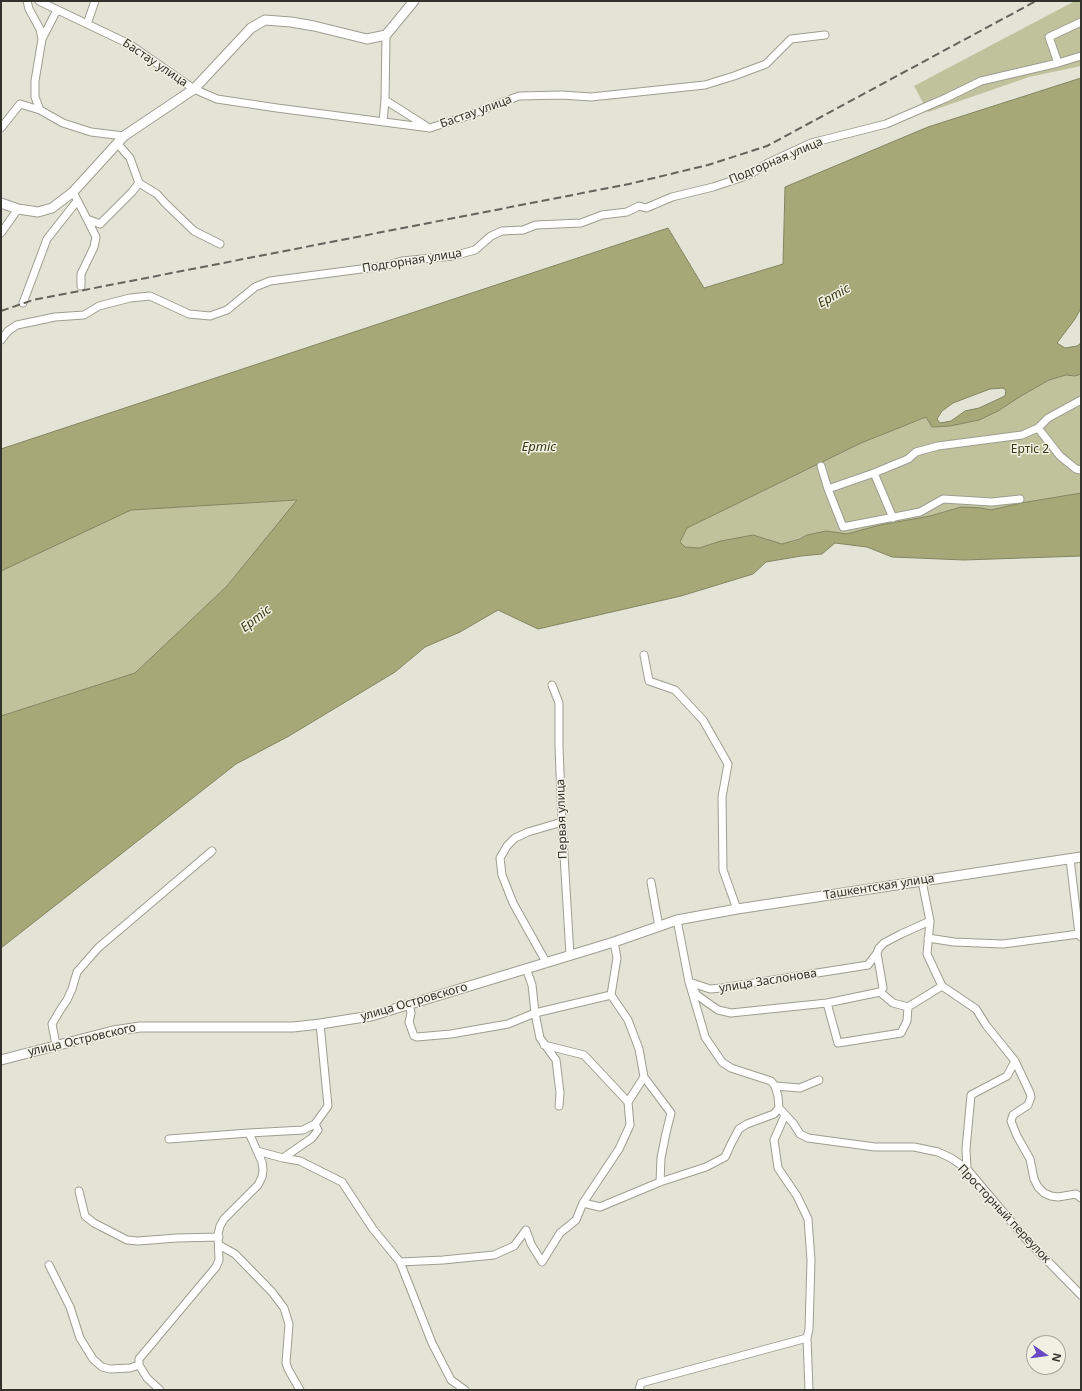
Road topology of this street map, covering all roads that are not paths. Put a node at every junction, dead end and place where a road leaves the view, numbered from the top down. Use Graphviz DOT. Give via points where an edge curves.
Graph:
graph roads {
  1 [pos="27,1"];
  2 [pos="39,1"];
  3 [pos="95,1"];
  4 [pos="414,1"];
  5 [pos="57,10"];
  6 [pos="1081,22"];
  7 [pos="87,24"];
  8 [pos="386,35"];
  9 [pos="825,35"];
  10 [pos="42,39"];
  11 [pos="1081,56"];
  12 [pos="1058,63"];
  13 [pos="194,89"];
  14 [pos="385,100"];
  15 [pos="40,110"];
  16 [pos="383,122"];
  17 [pos="1,128"];
  18 [pos="430,128"];
  19 [pos="124,136"];
  20 [pos="117,143"];
  21 [pos="139,183"];
  22 [pos="73,192"];
  23 [pos="77,201"];
  24 [pos="1,203"];
  25 [pos="18,209"];
  26 [pos="87,219"];
  27 [pos="1,233"];
  28 [pos="220,244"];
  29 [pos="81,286"];
  30 [pos="23,303"];
  31 [pos="1,340"];
  32 [pos="1081,400"];
  33 [pos="1038,428"];
  34 [pos="821,466"];
  35 [pos="1081,470"];
  36 [pos="874,473"];
  37 [pos="828,489"];
  38 [pos="1020,499"];
  39 [pos="893,518"];
  40 [pos="644,655"];
  41 [pos="552,685"];
  42 [pos="562,822"];
  43 [pos="212,851"];
  44 [pos="1081,857"];
  45 [pos="1070,859"];
  46 [pos="922,881"];
  47 [pos="651,882"];
  48 [pos="737,909"];
  49 [pos="677,920"];
  50 [pos="930,921"];
  51 [pos="659,927"];
  52 [pos="1080,936"];
  53 [pos="928,938"];
  54 [pos="614,942"];
  55 [pos="877,953"];
  56 [pos="570,955"];
  57 [pos="546,962"];
  58 [pos="526,968"];
  59 [pos="689,982"];
  60 [pos="942,986"];
  61 [pos="880,992"];
  62 [pos="611,996"];
  63 [pos="827,1003"];
  64 [pos="408,1004"];
  65 [pos="908,1007"];
  66 [pos="535,1013"];
  67 [pos="320,1024"];
  68 [pos="56,1045"];
  69 [pos="544,1045"];
  70 [pos="1,1060"];
  71 [pos="1015,1061"];
  72 [pos="644,1077"];
  73 [pos="819,1080"];
  74 [pos="775,1086"];
  75 [pos="628,1102"];
  76 [pos="559,1106"];
  77 [pos="779,1108"];
  78 [pos="785,1115"];
  79 [pos="315,1124"];
  80 [pos="249,1133"];
  81 [pos="170,1139"];
  82 [pos="257,1151"];
  83 [pos="283,1158"];
  84 [pos="967,1170"];
  85 [pos="660,1182"];
  86 [pos="79,1191"];
  87 [pos="1081,1198"];
  88 [pos="583,1203"];
  89 [pos="219,1241"];
  90 [pos="400,1262"];
  91 [pos="49,1265"];
  92 [pos="1081,1295"];
  93 [pos="807,1338"];
  94 [pos="139,1362"];
  95 [pos="160,1390"];
  96 [pos="300,1390"];
  97 [pos="465,1390"];
  98 [pos="639,1390"];
  99 [pos="809,1390"];
  1 -- 10 [label="street"];
  2 -- 5 [label="street, Бастау улица"];
  3 -- 7 [label="street"];
  4 -- 8 [label="main road"];
  5 -- 7 [label="street, Бастау улица"];
  5 -- 10 [label="street"];
  6 -- 12 [label="street" via="1049,37"];
  7 -- 13 [label="street, Бастау улица" via="129,44"];
  8 -- 13 [label="main road" via="367,39 314,26 265,20 251,28"];
  8 -- 14 [label="street"];
  9 -- 18 [label="street, Бастау улица" via="791,39 766,64 705,85 591,97 519,96"];
  10 -- 15 [label="street" via="35,81 35,97"];
  11 -- 12 [label="street, Подгорная улица"];
  12 -- 31 [label="street, Подгорная улица" via="982,81 886,124 811,144 768,163 749,175 672,197 646,208 639,206 626,212 602,215 581,223 536,225 523,230 502,231 491,236 475,250 453,256 402,260 384,266 270,281 255,287 227,310 210,316 189,314 150,296 130,298 99,306 84,315 55,317 17,325"];
  13 -- 16 [label="street, Бастау улица" via="217,98"];
  13 -- 19 [label="main road"];
  14 -- 16 [label="street"];
  14 -- 18 [label="street"];
  15 -- 17 [label="street" via="20,104"];
  15 -- 19 [label="street" via="70,126 91,132"];
  16 -- 18 [label="street, Бастау улица"];
  19 -- 20 [label="main road"];
  20 -- 21 [label="street" via="130,158"];
  20 -- 22 [label="main road"];
  21 -- 26 [label="street" via="100,224"];
  21 -- 28 [label="street" via="157,194 194,231"];
  22 -- 23 [label="street"];
  22 -- 25 [label="main road" via="52,208 38,212"];
  23 -- 26 [label="street"];
  23 -- 30 [label="street" via="47,239"];
  24 -- 25 [label="main road"];
  25 -- 27 [label="street"];
  26 -- 29 [label="street" via="96,238 81,274"];
  32 -- 33 [label="street" via="1048,418"];
  33 -- 35 [label="street" via="1060,456"];
  33 -- 36 [label="street" via="1022,435 938,446 916,452 908,459"];
  34 -- 37 [label="street"];
  36 -- 37 [label="street"];
  36 -- 39 [label="street"];
  37 -- 39 [label="street" via="843,527"];
  38 -- 39 [label="street" via="992,502 943,499 920,512"];
  40 -- 48 [label="street" via="649,680 675,690 703,720 728,764 722,796 723,870"];
  41 -- 42 [label="street, Первая улица" via="559,703"];
  42 -- 56 [label="street, Первая улица"];
  42 -- 57 [label="street" via="515,838 500,858 502,875 513,903"];
  43 -- 68 [label="street" via="98,948 77,972 67,1000 52,1024"];
  44 -- 45 [label="main road, Ташкентская улица"];
  45 -- 46 [label="main road, Ташкентская улица"];
  45 -- 52 [label="street"];
  46 -- 48 [label="main road, Ташкентская улица"];
  46 -- 50 [label="street"];
  47 -- 51 [label="street"];
  48 -- 49 [label="main road, Ташкентская улица"];
  49 -- 51 [label="main road, улица Островского"];
  49 -- 59 [label="street"];
  50 -- 53 [label="street"];
  50 -- 55 [label="street, улица Заслонова" via="884,943"];
  51 -- 54 [label="main road, улица Островского"];
  52 -- 53 [label="street" via="1003,944"];
  53 -- 60 [label="street" via="927,954"];
  54 -- 56 [label="main road, улица Островского"];
  54 -- 62 [label="street" via="617,958"];
  55 -- 59 [label="street, улица Заслонова" via="868,965 722,988 710,989"];
  55 -- 61 [label="street" via="883,988"];
  56 -- 57 [label="main road, улица Островского"];
  57 -- 58 [label="main road, улица Островского"];
  58 -- 64 [label="main road, улица Островского"];
  58 -- 66 [label="street" via="532,985"];
  59 -- 63 [label="street, улица Заслонова" via="697,995 708,1004 731,1013"];
  59 -- 74 [label="street" via="705,1037 722,1062 731,1068 771,1081"];
  60 -- 65 [label="street"];
  60 -- 71 [label="street" via="976,1009"];
  61 -- 63 [label="street, улица Заслонова"];
  61 -- 65 [label="street" via="893,1003"];
  62 -- 66 [label="street"];
  62 -- 72 [label="street" via="628,1020 639,1049"];
  63 -- 65 [label="street" via="838,1044 901,1033 907,1021"];
  64 -- 66 [label="street" via="411,1013 409,1022 414,1036 418,1037 508,1024"];
  64 -- 67 [label="main road, улица Островского" via="371,1016"];
  66 -- 69 [label="street"];
  67 -- 68 [label="main road, улица Островского" via="293,1027 140,1027"];
  67 -- 79 [label="street" via="328,1106"];
  68 -- 70 [label="main road, улица Островского"];
  69 -- 75 [label="street" via="584,1055"];
  69 -- 76 [label="street" via="556,1060"];
  71 -- 84 [label="street" via="1006,1076 971,1094 966,1149"];
  71 -- 87 [label="street" via="1031,1097 1028,1105 1013,1115 1011,1121 1030,1159 1034,1179 1044,1193 1058,1197 1076,1194"];
  72 -- 75 [label="street"];
  72 -- 85 [label="street" via="671,1113 661,1158"];
  73 -- 74 [label="street" via="800,1088"];
  74 -- 77 [label="street"];
  75 -- 88 [label="street" via="630,1125 619,1149"];
  77 -- 78 [label="street, Просторный переулок"];
  77 -- 85 [label="street" via="774,1114 739,1129 726,1157 706,1167"];
  78 -- 84 [label="street, Просторный переулок" via="800,1134 808,1138 875,1147 914,1147 938,1152"];
  78 -- 93 [label="street" via="774,1140 778,1168 797,1196 808,1219 811,1260"];
  79 -- 80 [label="street" via="302,1130"];
  79 -- 83 [label="street" via="318,1130 312,1138"];
  80 -- 81 [label="street"];
  80 -- 82 [label="street"];
  82 -- 83 [label="street"];
  82 -- 89 [label="street" via="262,1162 262,1177 258,1185 224,1219 218,1234"];
  83 -- 90 [label="street" via="300,1161 342,1182 373,1229"];
  84 -- 92 [label="street, Просторный переулок" via="1025,1238"];
  85 -- 88 [label="street" via="600,1207"];
  86 -- 89 [label="street" via="85,1216 127,1240 177,1238"];
  88 -- 90 [label="street" via="576,1220 560,1233 542,1262 526,1230 514,1246 494,1255"];
  89 -- 94 [label="street" via="219,1260 216,1267"];
  89 -- 96 [label="street" via="272,1292 284,1308 289,1324 286,1363"];
  90 -- 97 [label="street" via="432,1343 451,1380"];
  91 -- 94 [label="street" via="70,1307 80,1338 94,1359 102,1367 110,1369 130,1368"];
  93 -- 98 [label="street" via="641,1383"];
  93 -- 99 [label="street"];
  94 -- 95 [label="street" via="147,1378"];
}
